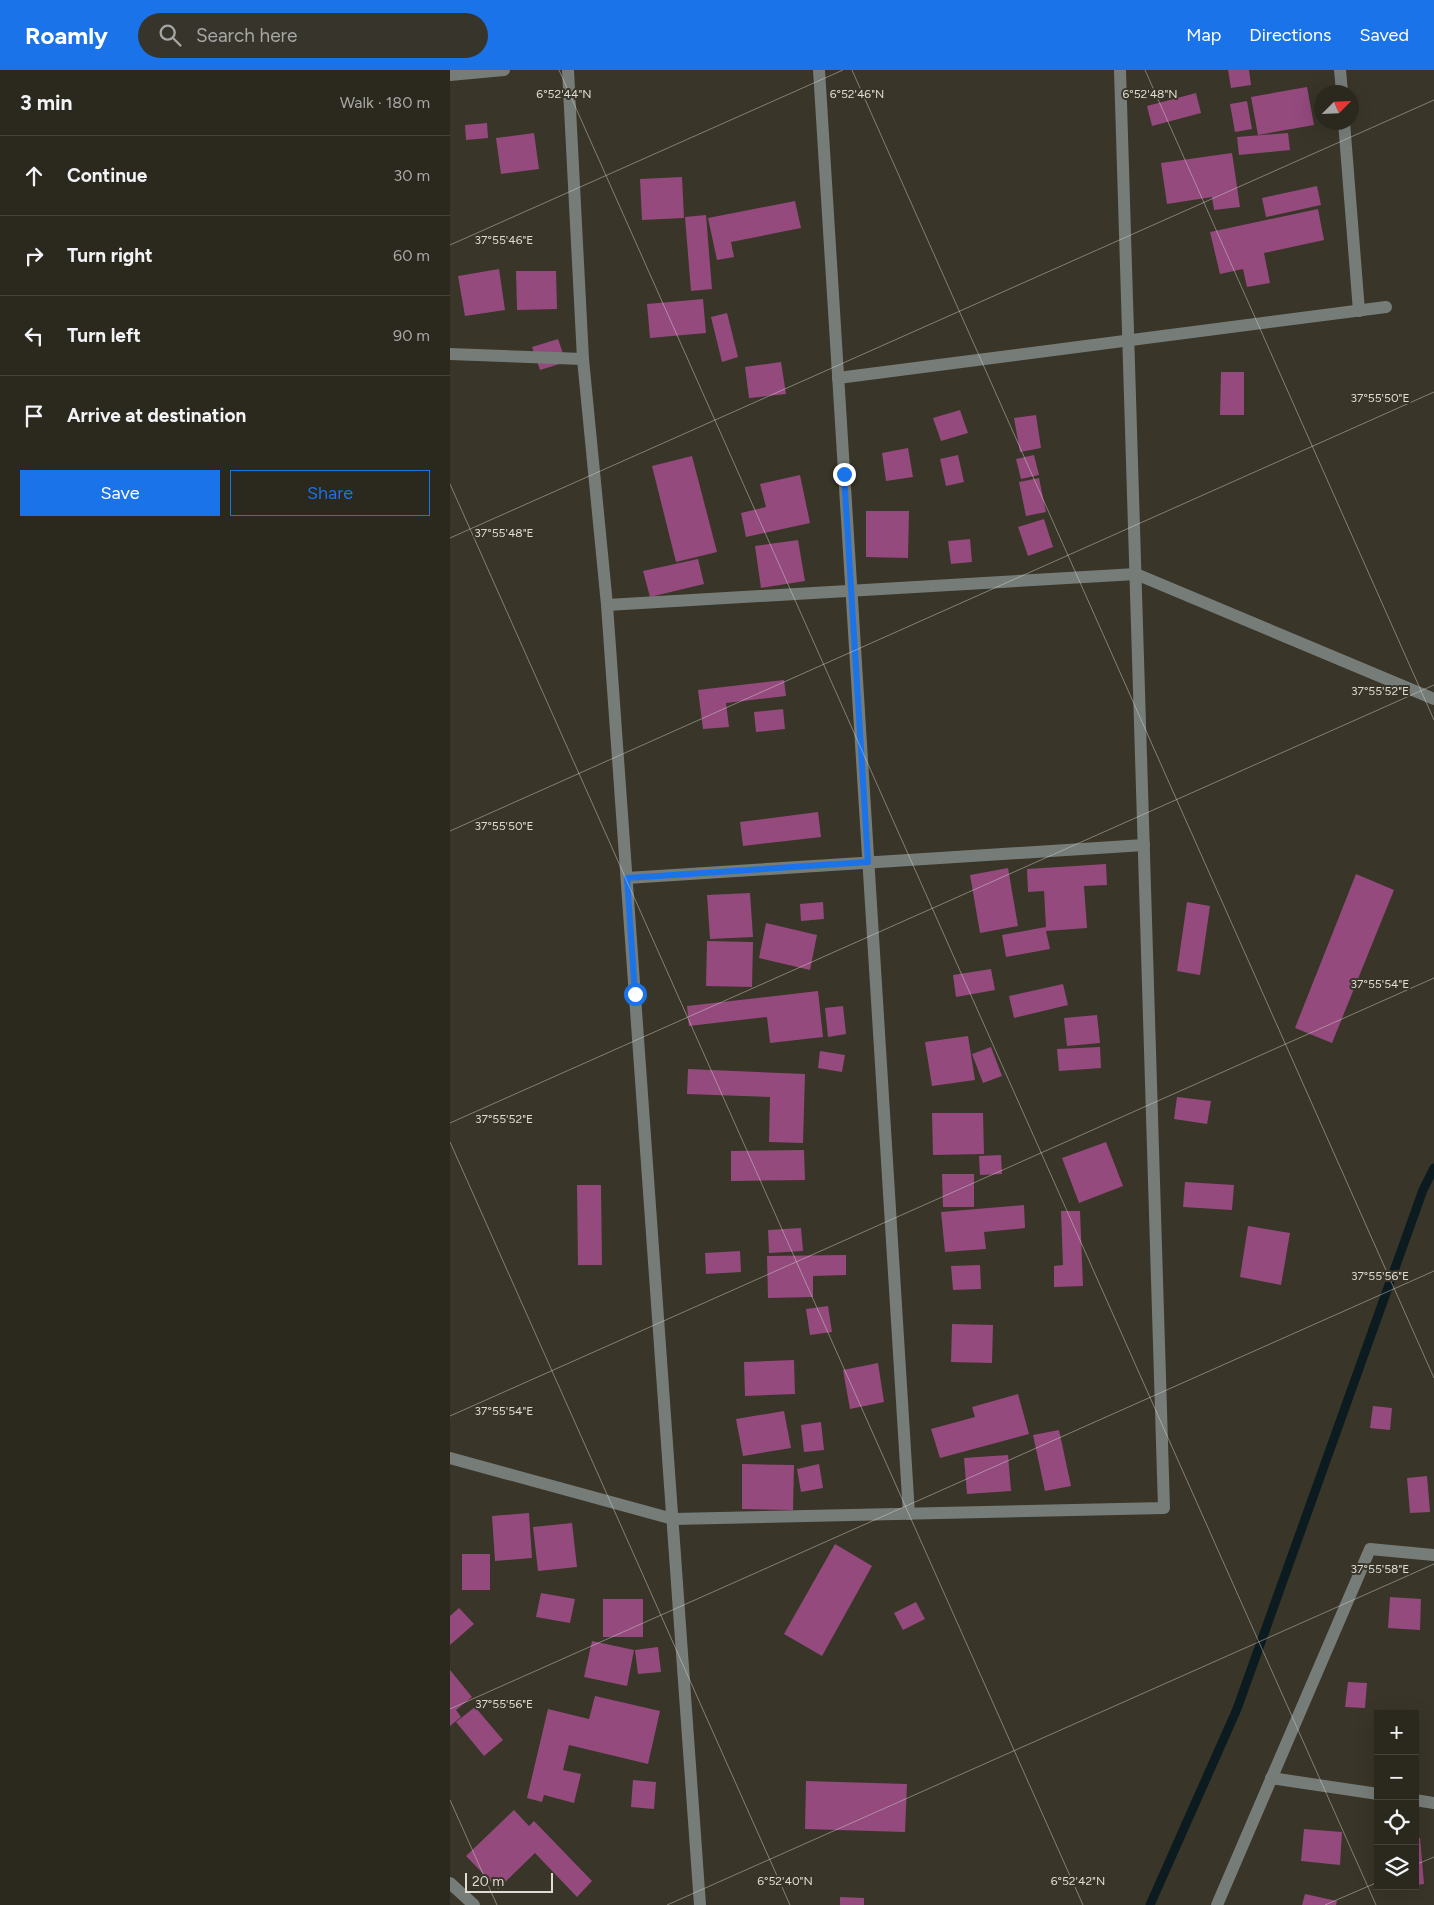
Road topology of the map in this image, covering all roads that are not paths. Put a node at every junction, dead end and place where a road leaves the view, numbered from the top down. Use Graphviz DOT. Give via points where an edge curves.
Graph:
graph roads {
  1 [pos="504,70"];
  2 [pos="568,70"];
  3 [pos="819,70"];
  4 [pos="1120,70"];
  5 [pos="1340,70"];
  6 [pos="450,76"];
  7 [pos="1341,85"];
  8 [pos="1345,130"];
  9 [pos="1386,307"];
  10 [pos="1359,311"];
  11 [pos="1128,340"];
  12 [pos="450,354"];
  13 [pos="583,359"];
  14 [pos="838,378"];
  15 [pos="1136,574"];
  16 [pos="851,590"];
  17 [pos="607,605"];
  18 [pos="1434,699"];
  19 [pos="1144,845"];
  20 [pos="868,862"];
  21 [pos="627,878"];
  22 [pos="450,1458"];
  23 [pos="909,1514"];
  24 [pos="673,1519"];
  25 [pos="1434,1555"];
  26 [pos="1271,1778"];
  27 [pos="1374,1793"];
  28 [pos="1419,1801"];
  29 [pos="1434,1803"];
  30 [pos="450,1883"];
  31 [pos="474,1905"];
  32 [pos="700,1905"];
  33 [pos="1217,1905"];
  1 -- 6 [label="street"];
  2 -- 13 [label="street"];
  3 -- 14 [label="street"];
  4 -- 11 [label="street"];
  5 -- 7 [label="street"];
  8 -- 10 [label="street"];
  9 -- 10 [label="street"];
  10 -- 11 [label="street"];
  11 -- 14 [label="street"];
  11 -- 15 [label="street"];
  12 -- 13 [label="street"];
  13 -- 17 [label="street"];
  14 -- 16 [label="street"];
  15 -- 16 [label="street"];
  15 -- 18 [label="street"];
  15 -- 19 [label="street"];
  16 -- 17 [label="street"];
  16 -- 20 [label="street"];
  17 -- 21 [label="street"];
  19 -- 20 [label="street"];
  19 -- 23 [label="street" via="1164,1508"];
  20 -- 21 [label="street"];
  20 -- 23 [label="street"];
  21 -- 24 [label="street"];
  22 -- 24 [label="street"];
  23 -- 24 [label="street"];
  24 -- 32 [label="street"];
  25 -- 26 [label="street" via="1370,1549"];
  26 -- 27 [label="street"];
  26 -- 33 [label="street"];
  28 -- 29 [label="street"];
  30 -- 31 [label="street"];
}
